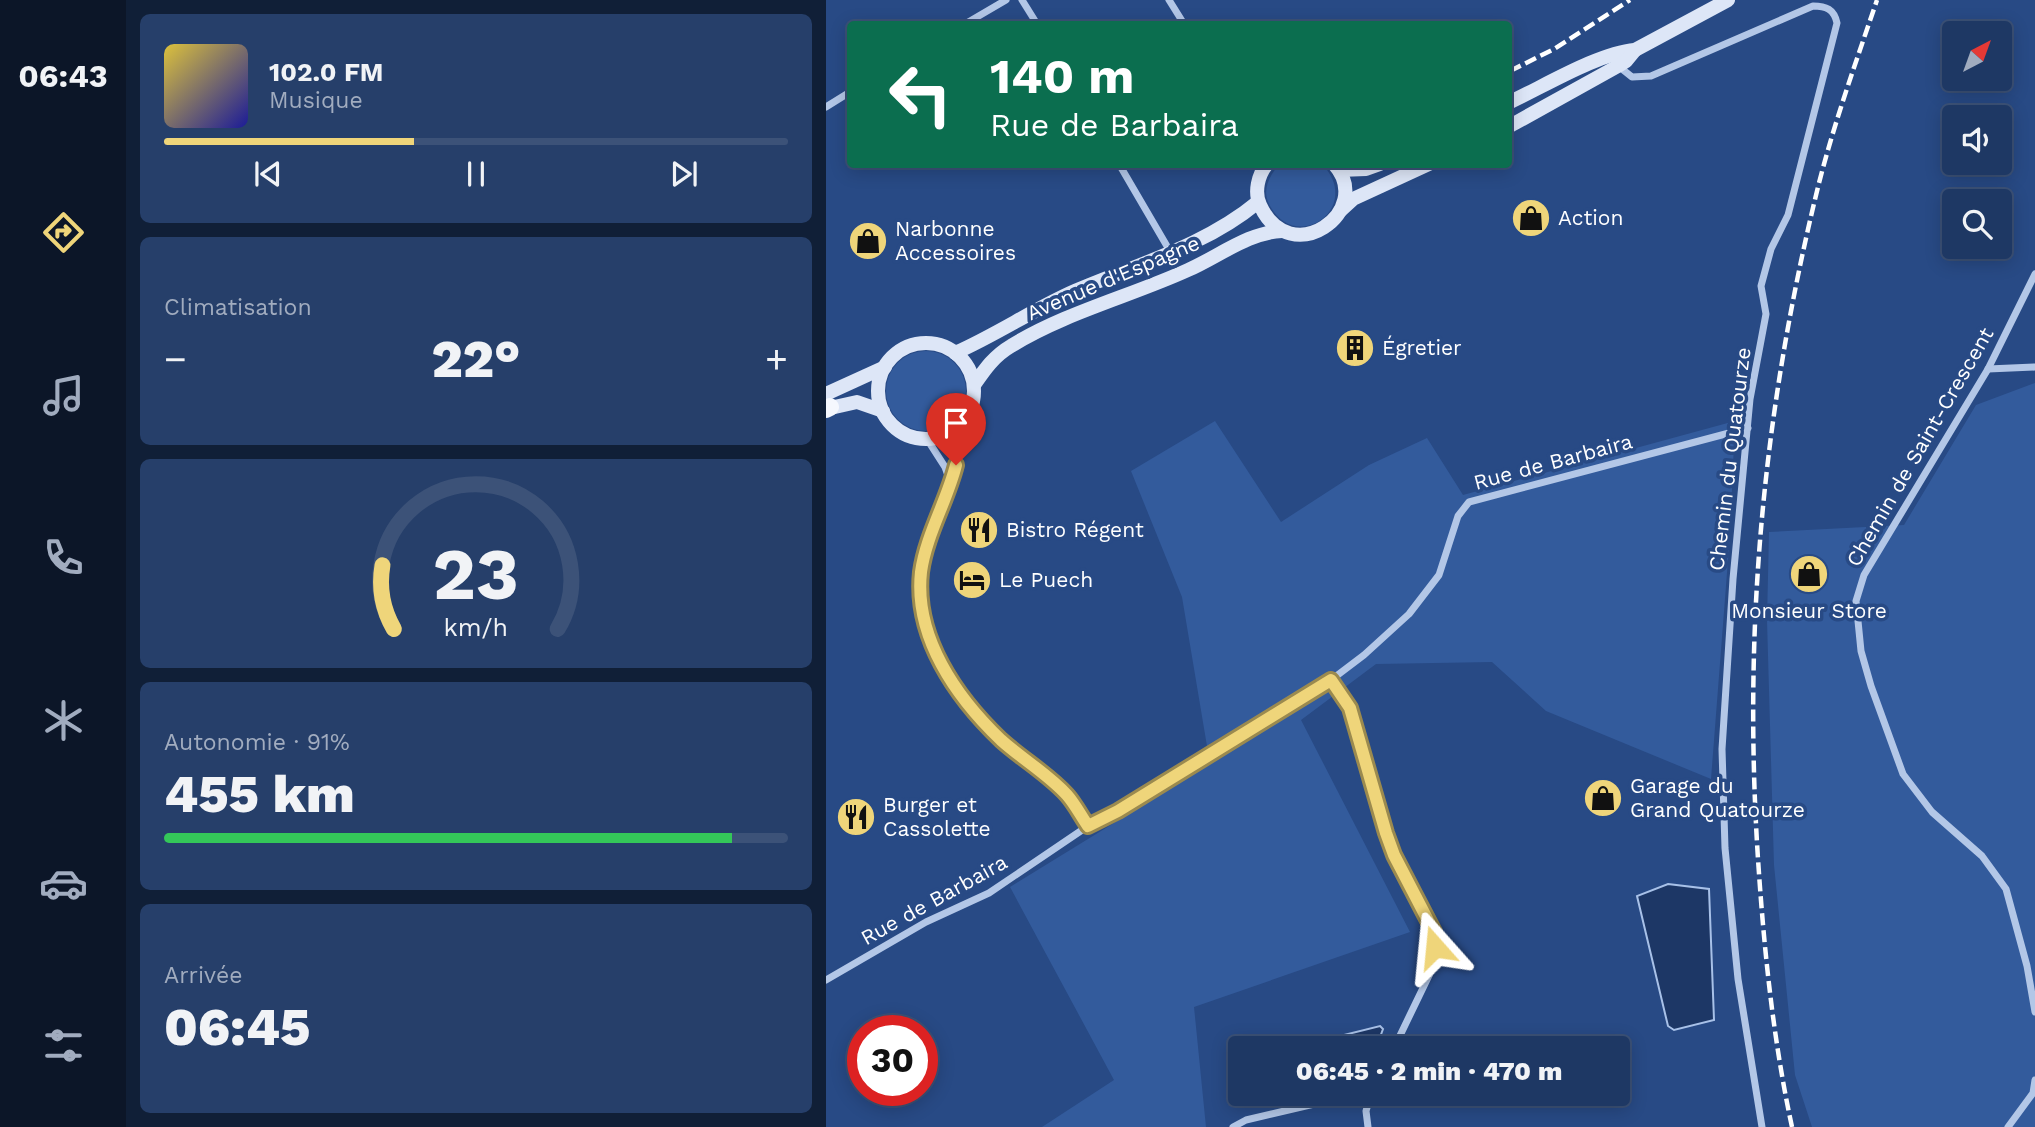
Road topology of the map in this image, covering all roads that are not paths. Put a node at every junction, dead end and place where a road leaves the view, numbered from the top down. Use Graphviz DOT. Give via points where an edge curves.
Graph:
graph roads {
  1 [pos="1006,0"];
  2 [pos="1022,0"];
  3 [pos="1169,0"];
  4 [pos="1728,0"];
  5 [pos="970,21"];
  6 [pos="1035,21"];
  7 [pos="1182,21"];
  8 [pos="1614,61"];
  9 [pos="847,94"];
  10 [pos="1512,101"];
  11 [pos="826,107"];
  12 [pos="1512,125"];
  13 [pos="1121,168"];
  14 [pos="1263,168"];
  15 [pos="1336,168"];
  16 [pos="1351,168"];
  17 [pos="1369,168"];
  18 [pos="1420,168"];
  19 [pos="1258,202"];
  20 [pos="1340,211"];
  21 [pos="1282,231"];
  22 [pos="1171,253"];
  23 [pos="2035,274"];
  24 [pos="955,352"];
  25 [pos="885,367"];
  26 [pos="2035,367"];
  27 [pos="1987,369"];
  28 [pos="974,385"];
  29 [pos="827,405"];
  30 [pos="883,411"];
  31 [pos="1748,428"];
  32 [pos="957,429"];
  33 [pos="927,439"];
  34 [pos="951,484"];
  35 [pos="1331,680"];
  36 [pos="1088,826"];
  37 [pos="826,980"];
  38 [pos="2035,1013"];
  39 [pos="1400,1036"];
  40 [pos="2035,1080"];
  41 [pos="1306,1106"];
  42 [pos="1367,1106"];
  43 [pos="1234,1127"];
  44 [pos="1368,1127"];
  45 [pos="1762,1127"];
  46 [pos="2008,1127"];
  1 -- 5 [label="street"];
  2 -- 6 [label="street"];
  3 -- 7 [label="street"];
  4 -- 8 [label="main road" via="1635,50 1622,51"];
  8 -- 10 [label="main road"];
  8 -- 12 [label="main road"];
  8 -- 31 [label="street, Chemin du Quatourze" via="1632,77 1651,76 1800,10 1822,6 1835,14 1836,33 1788,215 1771,249 1761,286 1766,314"];
  9 -- 11 [label="street"];
  13 -- 22 [label="street"];
  14 -- 19 [label="main road"];
  15 -- 20 [label="main road" via="1344,186"];
  16 -- 17 [label="main road"];
  18 -- 20 [label="main road" via="1353,199"];
  19 -- 21 [label="main road" via="1268,220"];
  19 -- 22 [label="main road, Avenue d'Espagne" via="1208,237"];
  20 -- 21 [label="main road, Avenue d'Espagne" via="1322,230 1298,235"];
  21 -- 28 [label="main road, Avenue d'Espagne" via="1269,231 1189,270 1033,334 991,361"];
  22 -- 24 [label="main road, Avenue d'Espagne" via="1072,293"];
  23 -- 27 [label="street, Chemin de Saint-Crescent"];
  24 -- 25 [label="main road" via="924,343 898,352"];
  24 -- 28 [label="main road" via="966,364"];
  25 -- 29 [label="main road"];
  25 -- 30 [label="main road" via="878,397"];
  26 -- 27 [label="street"];
  27 -- 38 [label="street, Chemin de Saint-Crescent" via="1864,575 1856,601 1861,651 1903,774 1932,813 1982,856 2006,889"];
  28 -- 32 [label="main road" via="973,405"];
  29 -- 30 [label="main road" via="856,402"];
  30 -- 33 [label="main road" via="904,434"];
  31 -- 35 [label="street, Rue de Barbaira" via="1469,502 1458,516 1439,575 1409,614"];
  31 -- 45 [label="street, Chemin du Quatourze" via="1722,749 1725,848 1738,979"];
  32 -- 33 [label="main road"];
  32 -- 34 [label="street"];
  33 -- 34 [label="street"];
  34 -- 36 [label="street" via="921,573 929,642 964,699 1002,740 1066,794"];
  35 -- 36 [label="street, Rue de Barbaira"];
  35 -- 39 [label="street" via="1350,708 1394,855 1434,932 1436,961"];
  36 -- 37 [label="street, Rue de Barbaira" via="989,893 926,922"];
  40 -- 46 [label="street" via="2033,1093"];
  41 -- 43 [label="street"];
  42 -- 44 [label="street"];
}
